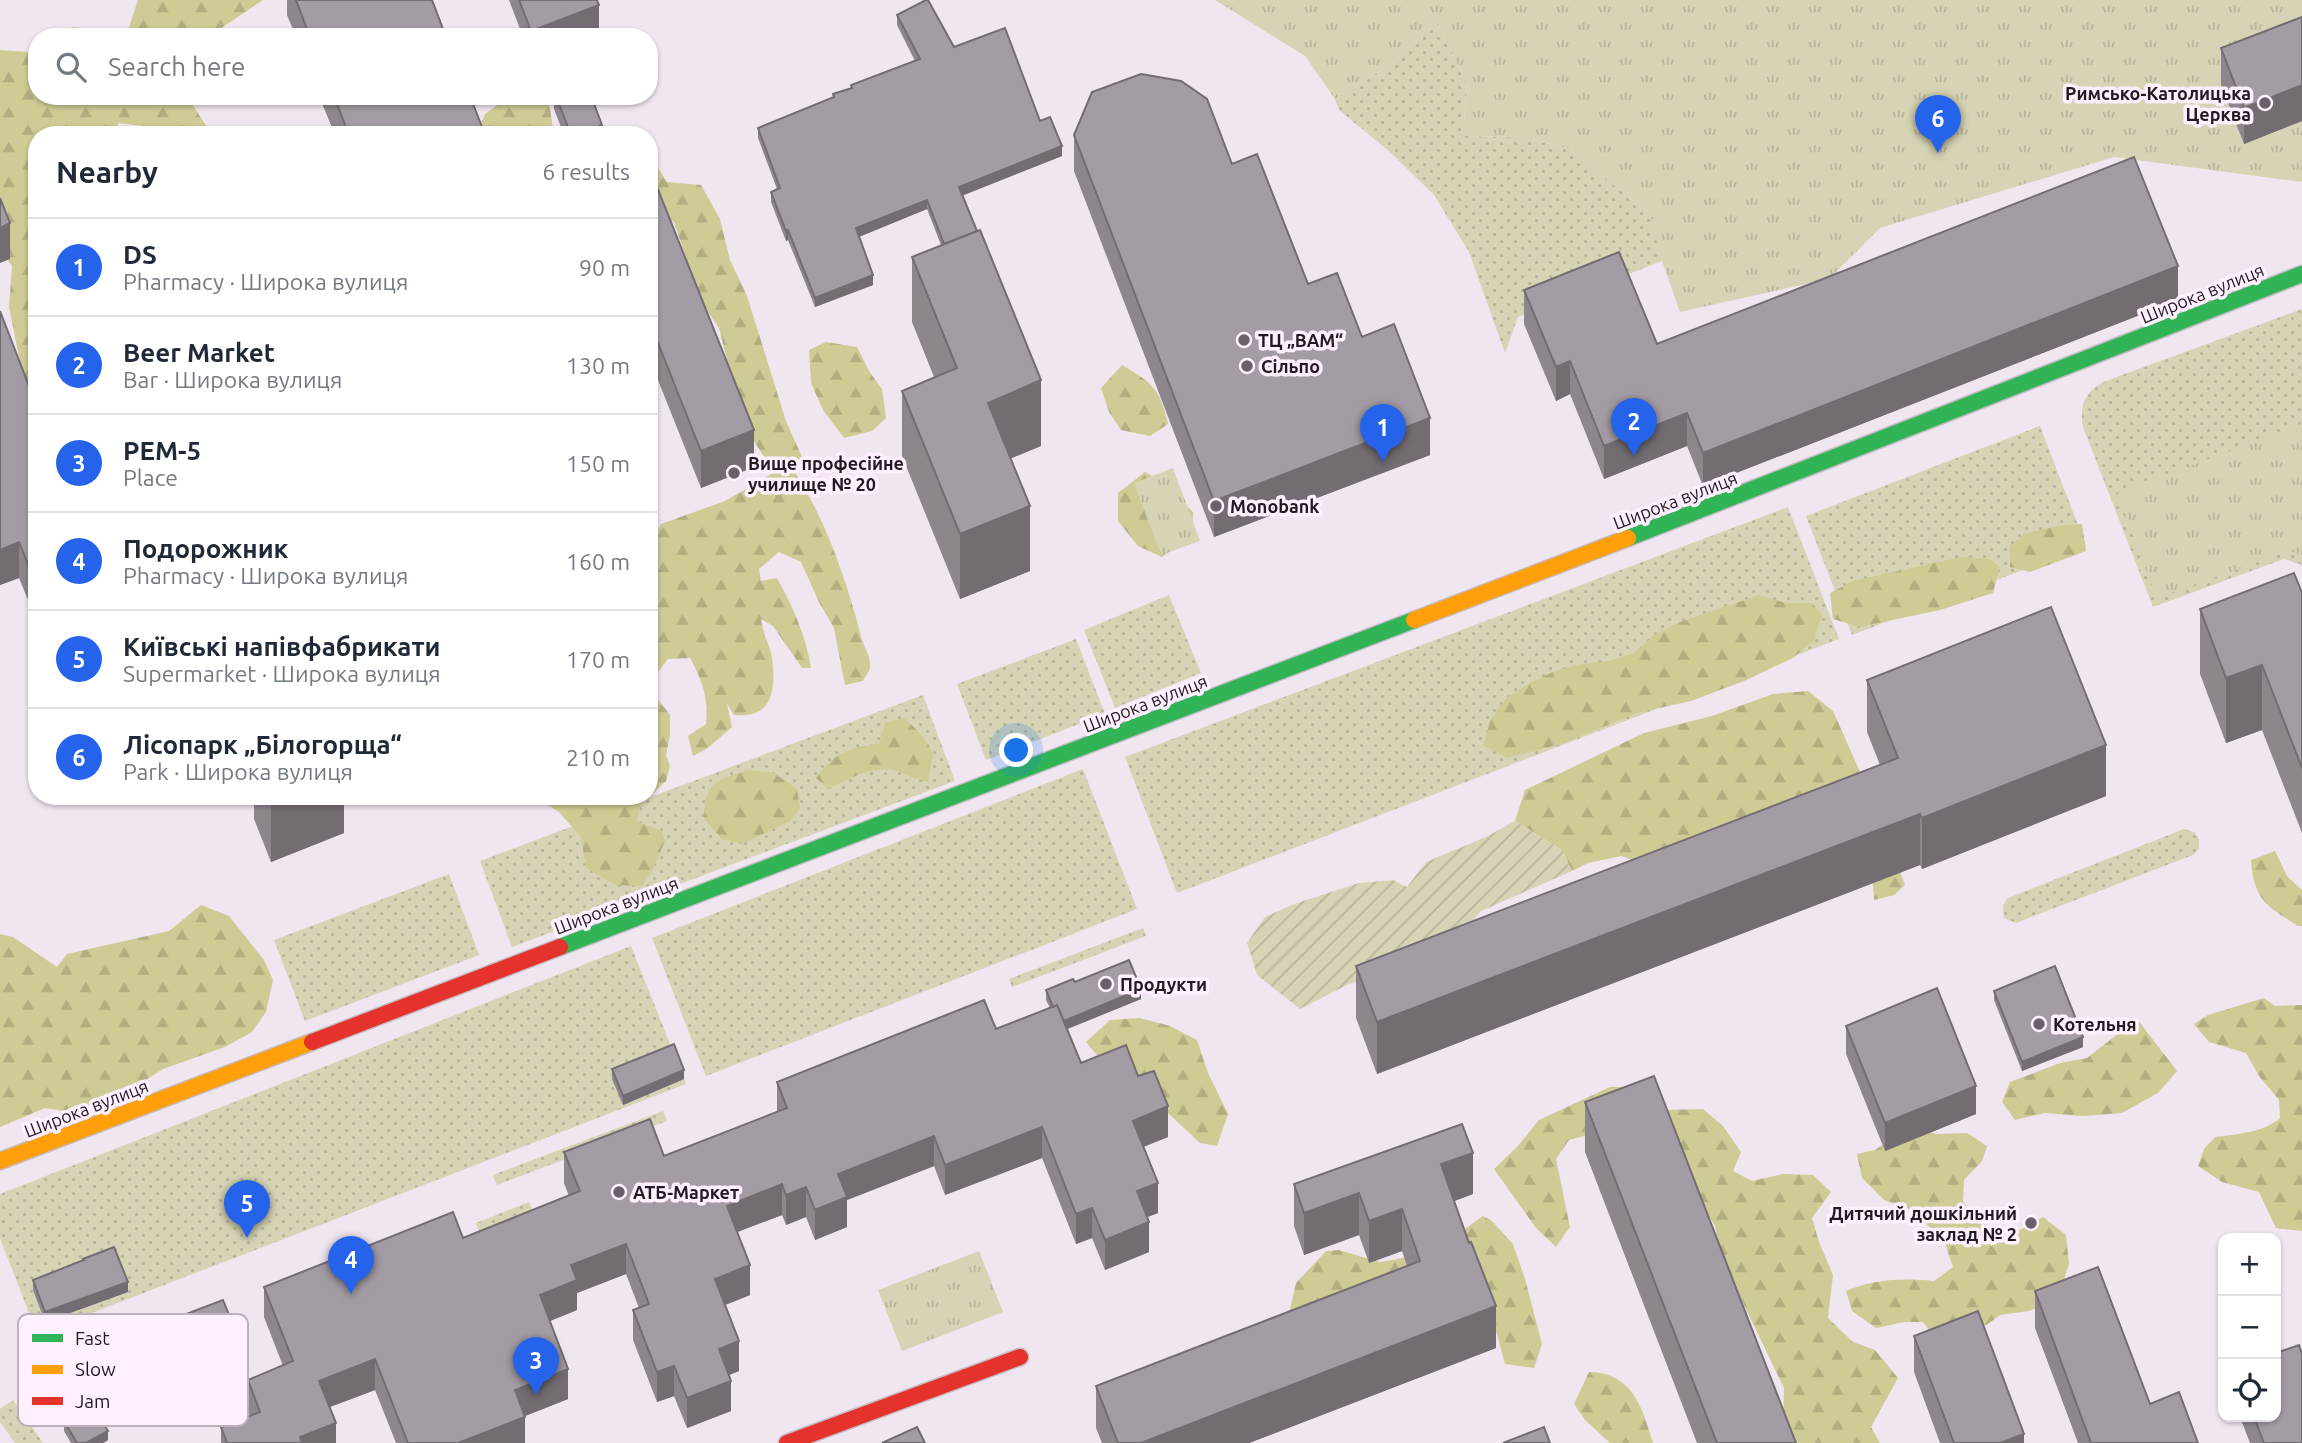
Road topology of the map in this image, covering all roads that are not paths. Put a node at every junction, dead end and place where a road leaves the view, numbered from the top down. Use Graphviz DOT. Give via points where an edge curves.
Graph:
graph roads {
  1 [pos="2302,274"];
  2 [pos="0,1161"];
  3 [pos="1020,1357"];
  4 [pos="787,1443"];
  1 -- 2 [label="street, Широка вулиця" via="1786,478"];
  3 -- 4 [label="street"];
}
